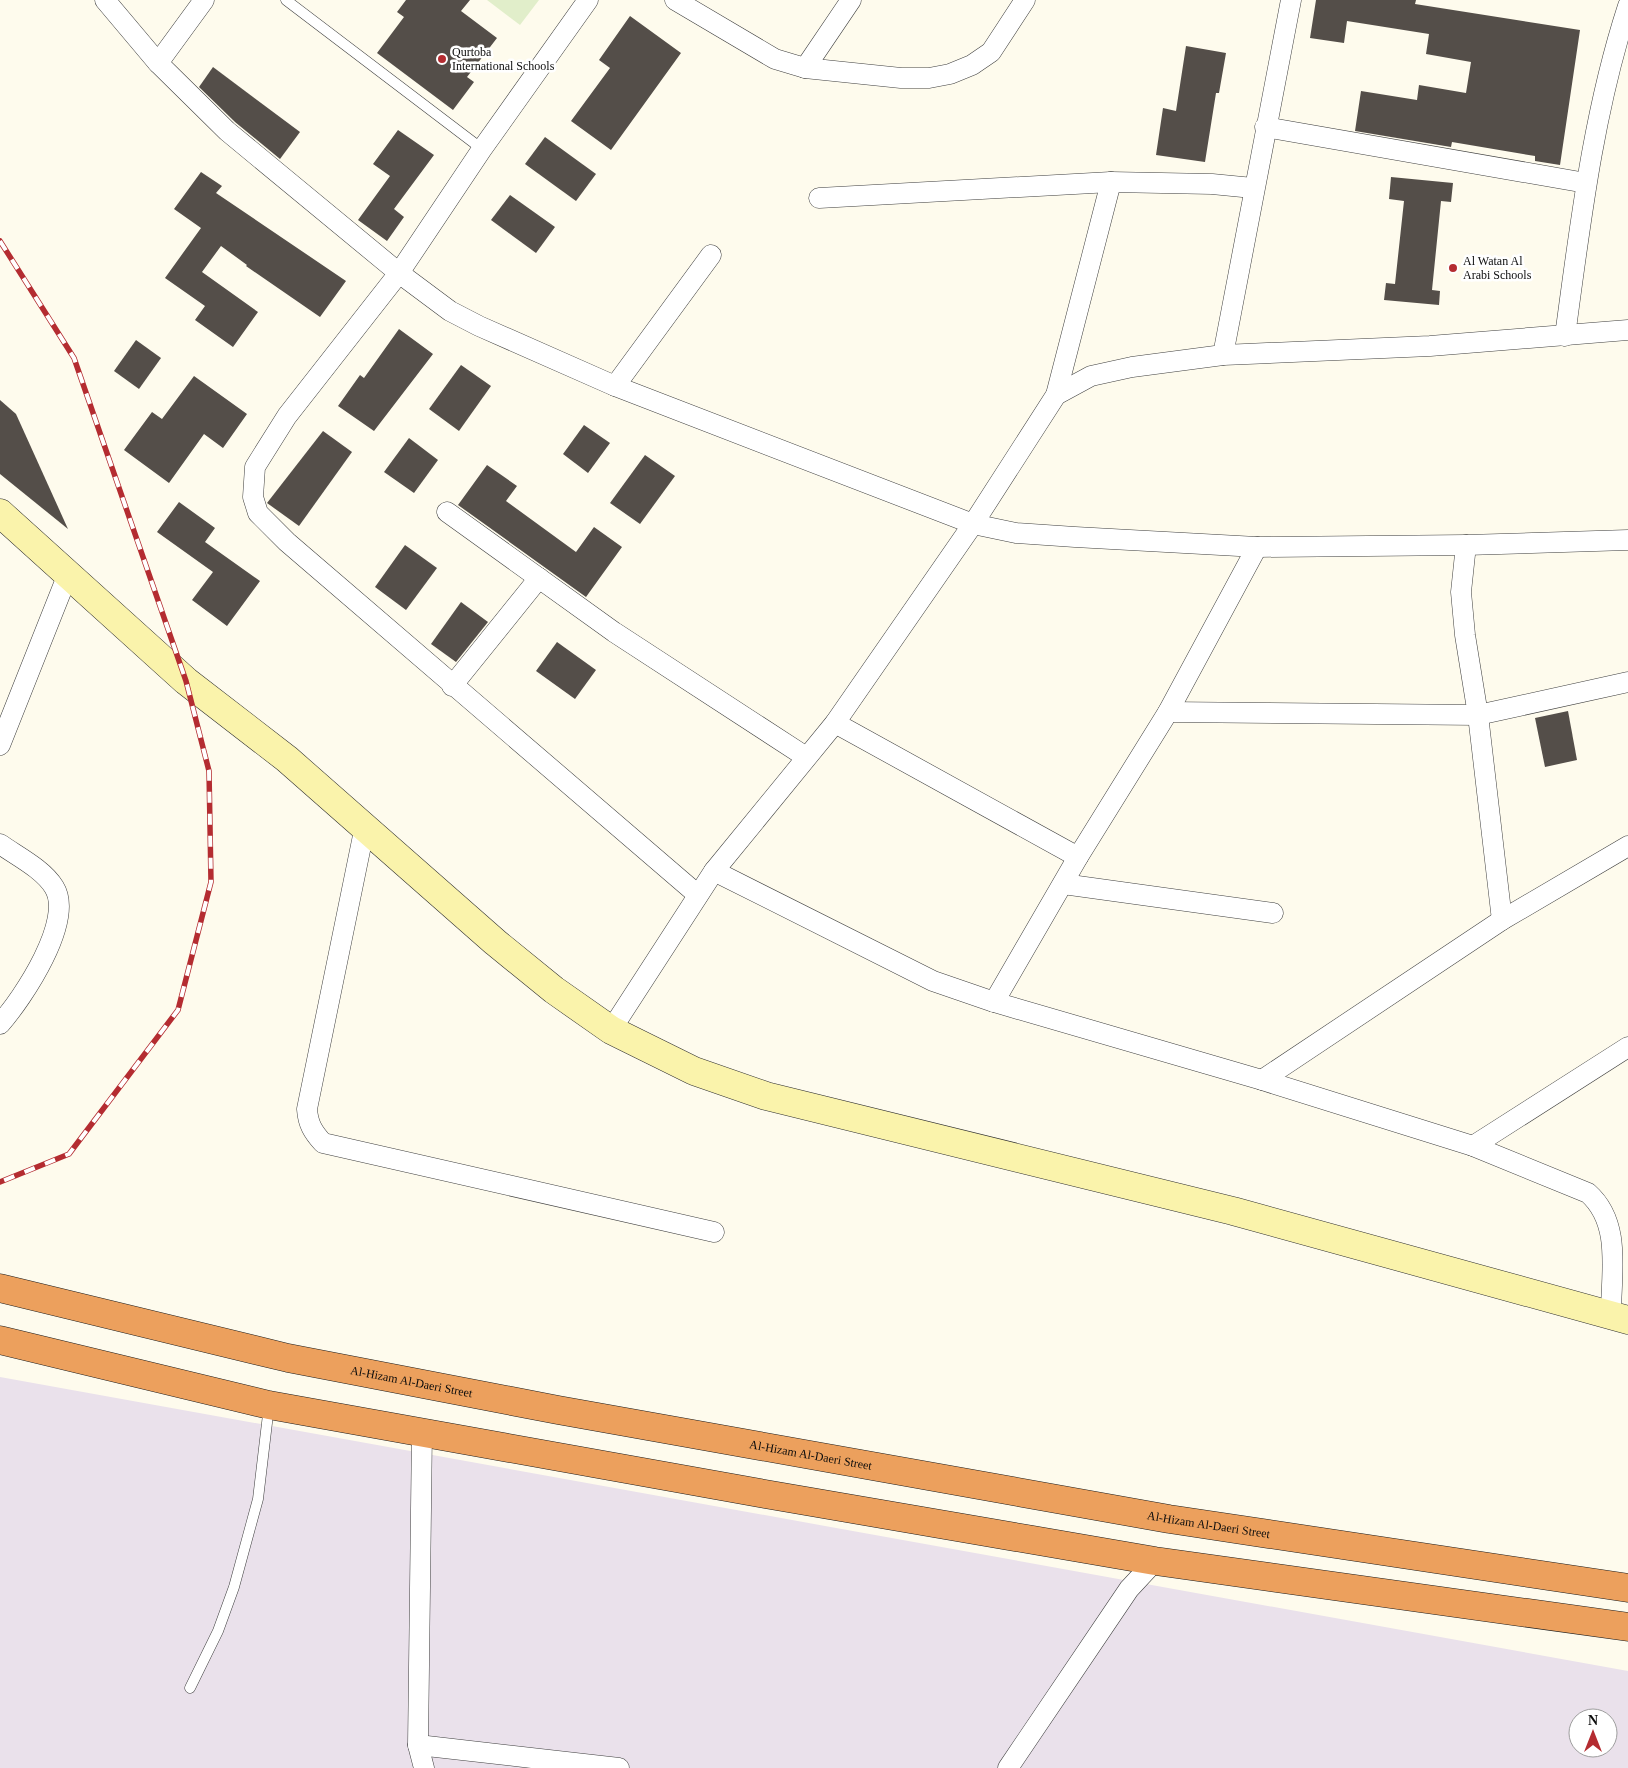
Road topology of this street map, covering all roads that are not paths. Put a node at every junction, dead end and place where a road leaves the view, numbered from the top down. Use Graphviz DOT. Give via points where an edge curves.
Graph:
graph roads {
  1 [pos="105,0"];
  2 [pos="204,0"];
  3 [pos="286,0"];
  4 [pos="588,0"];
  5 [pos="675,0"];
  6 [pos="851,0"];
  7 [pos="1025,0"];
  8 [pos="1291,0"];
  9 [pos="1628,6"];
  10 [pos="158,62"];
  11 [pos="805,68"];
  12 [pos="1265,127"];
  13 [pos="482,149"];
  14 [pos="1111,182"];
  15 [pos="1586,183"];
  16 [pos="1253,188"];
  17 [pos="819,198"];
  18 [pos="711,255"];
  19 [pos="398,273"];
  20 [pos="1628,330"];
  21 [pos="1565,336"];
  22 [pos="1223,355"];
  23 [pos="615,386"];
  24 [pos="1056,396"];
  25 [pos="447,512"];
  26 [pos="0,513"];
  27 [pos="974,524"];
  28 [pos="1628,540"];
  29 [pos="1466,545"];
  30 [pos="1257,547"];
  31 [pos="68,574"];
  32 [pos="539,578"];
  33 [pos="1628,682"];
  34 [pos="452,686"];
  35 [pos="1168,712"];
  36 [pos="1478,715"];
  37 [pos="834,723"];
  38 [pos="0,745"];
  39 [pos="806,757"];
  40 [pos="365,826"];
  41 [pos="0,844"];
  42 [pos="1628,846"];
  43 [pos="1078,857"];
  44 [pos="714,872"];
  45 [pos="1063,884"];
  46 [pos="698,895"];
  47 [pos="1273,913"];
  48 [pos="1502,920"];
  49 [pos="994,1002"];
  50 [pos="0,1024"];
  51 [pos="611,1030"];
  52 [pos="1628,1048"];
  53 [pos="1262,1080"];
  54 [pos="1473,1146"];
  55 [pos="714,1232"];
  56 [pos="0,1288"];
  57 [pos="1619,1317"];
  58 [pos="0,1340"];
  59 [pos="269,1405"];
  60 [pos="422,1431"];
  61 [pos="1155,1561"];
  62 [pos="1628,1588"];
  63 [pos="1628,1627"];
  64 [pos="190,1688"];
  65 [pos="418,1745"];
  66 [pos="424,1768"];
  67 [pos="619,1768"];
  68 [pos="1008,1768"];
  1 -- 10 [label="street"];
  2 -- 10 [label="street"];
  3 -- 13 [label="lane"];
  4 -- 13 [label="street"];
  5 -- 11 [label="street" via="776,59"];
  6 -- 11 [label="street"];
  7 -- 11 [label="street" via="991,52 950,74 901,78"];
  8 -- 12 [label="street"];
  9 -- 15 [label="street"];
  10 -- 19 [label="street" via="227,131"];
  12 -- 15 [label="street"];
  12 -- 16 [label="street"];
  13 -- 19 [label="street"];
  14 -- 16 [label="street"];
  14 -- 17 [label="street"];
  14 -- 24 [label="street"];
  15 -- 21 [label="street"];
  16 -- 22 [label="street"];
  18 -- 23 [label="street"];
  19 -- 23 [label="street" via="450,311"];
  19 -- 34 [label="street" via="287,416 254,468 254,496 258,513 287,542"];
  20 -- 21 [label="street"];
  21 -- 22 [label="street"];
  22 -- 24 [label="street" via="1091,376"];
  23 -- 27 [label="street"];
  24 -- 27 [label="street"];
  25 -- 32 [label="street"];
  26 -- 31 [label="street"];
  27 -- 30 [label="street" via="1016,532 1075,537"];
  27 -- 37 [label="street"];
  28 -- 29 [label="street"];
  29 -- 30 [label="street"];
  29 -- 36 [label="street" via="1461,592"];
  30 -- 35 [label="street"];
  31 -- 38 [label="street"];
  31 -- 40 [label="street" via="186,681 287,759"];
  32 -- 34 [label="street"];
  32 -- 39 [label="street" via="614,632"];
  33 -- 36 [label="street"];
  34 -- 46 [label="street"];
  35 -- 36 [label="street"];
  35 -- 43 [label="street"];
  36 -- 48 [label="street"];
  37 -- 39 [label="street"];
  37 -- 43 [label="street"];
  39 -- 44 [label="street"];
  40 -- 51 [label="street" via="494,942"];
  40 -- 55 [label="street" via="308,1109 312,1131 323,1143"];
  41 -- 50 [label="street" via="49,880 59,900 59,911 48,948 34,978"];
  42 -- 48 [label="street"];
  43 -- 45 [label="street"];
  44 -- 46 [label="street"];
  44 -- 49 [label="street" via="932,981"];
  45 -- 47 [label="street"];
  45 -- 49 [label="street"];
  46 -- 51 [label="street"];
  48 -- 53 [label="street"];
  49 -- 53 [label="street"];
  51 -- 57 [label="street" via="694,1071 766,1096 1233,1211"];
  52 -- 54 [label="street"];
  53 -- 54 [label="street"];
  54 -- 57 [label="street" via="1588,1193 1602,1207 1612,1240"];
  56 -- 62 [label="highway, Al-Hizam Al-Daeri Street" via="288,1358 558,1410 1169,1519"];
  58 -- 59 [label="highway"];
  59 -- 60 [label="highway"];
  59 -- 64 [label="lane" via="258,1499 234,1587 218,1631"];
  60 -- 61 [label="highway"];
  60 -- 65 [label="street"];
  61 -- 63 [label="highway"];
  61 -- 68 [label="street" via="1129,1589"];
  65 -- 66 [label="street"];
  65 -- 67 [label="street"];
}
